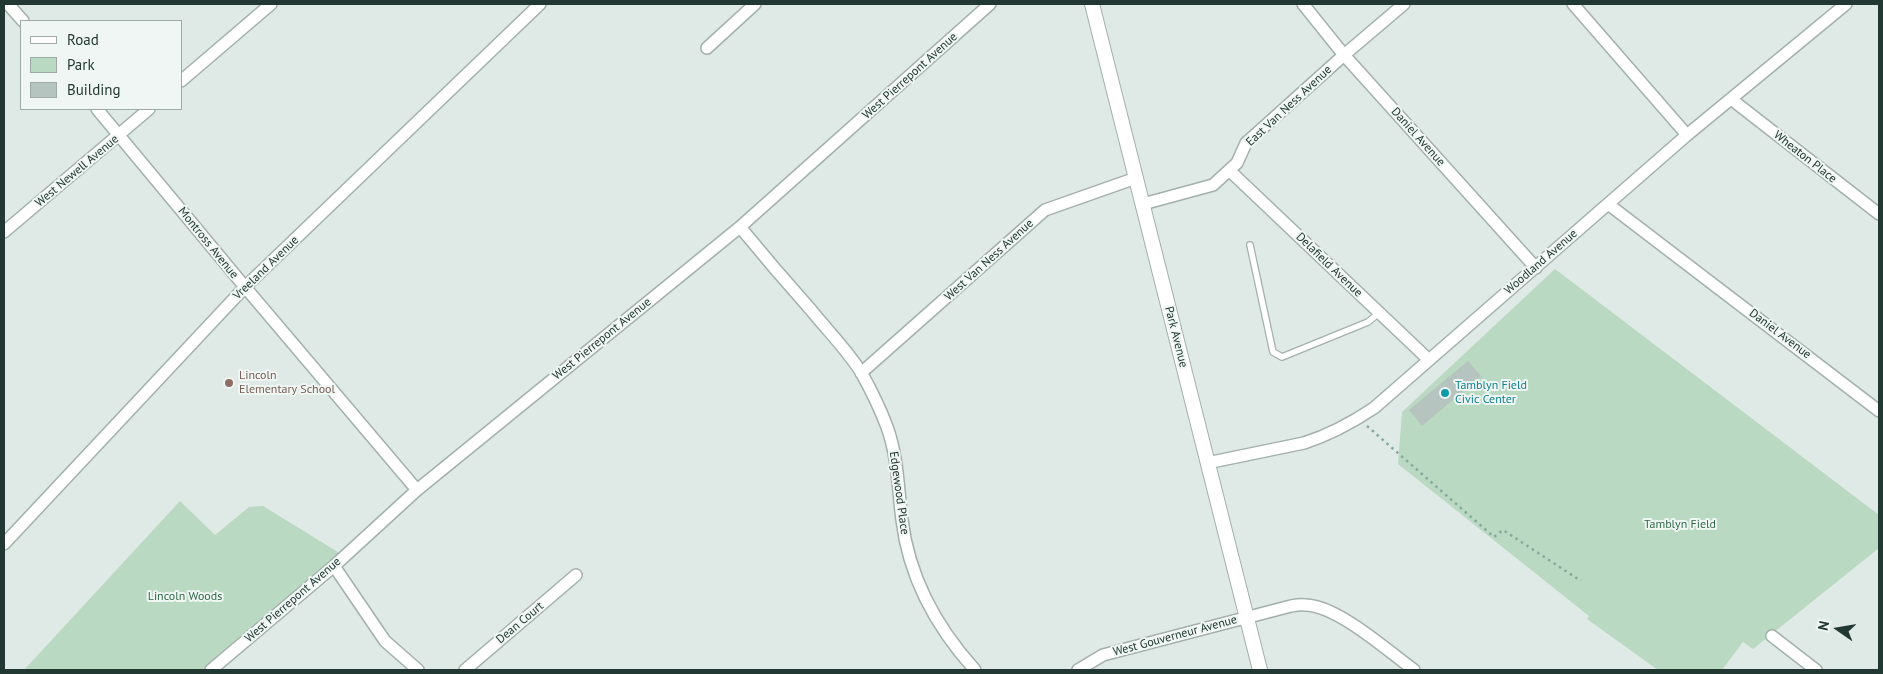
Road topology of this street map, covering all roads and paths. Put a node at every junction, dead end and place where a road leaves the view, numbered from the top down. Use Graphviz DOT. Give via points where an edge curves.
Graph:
graph roads {
  1 [pos="8,4"];
  2 [pos="270,4"];
  3 [pos="540,4"];
  4 [pos="755,4"];
  5 [pos="990,4"];
  6 [pos="1092,4"];
  7 [pos="1303,4"];
  8 [pos="1404,4"];
  9 [pos="1573,4"];
  10 [pos="1846,4"];
  11 [pos="22,20"];
  12 [pos="707,48"];
  13 [pos="1344,55"];
  14 [pos="182,80"];
  15 [pos="1730,99"];
  16 [pos="98,110"];
  17 [pos="148,110"];
  18 [pos="119,135"];
  19 [pos="1687,135"];
  20 [pos="1230,171"];
  21 [pos="1136,178"];
  22 [pos="1143,204"];
  23 [pos="1608,204"];
  24 [pos="1879,214"];
  25 [pos="740,227"];
  26 [pos="4,232"];
  27 [pos="1250,245"];
  28 [pos="1536,268"];
  29 [pos="245,288"];
  30 [pos="1379,314"];
  31 [pos="1428,359"];
  32 [pos="861,373"];
  33 [pos="1879,410"];
  34 [pos="1358,418"];
  35 [pos="1206,463"];
  36 [pos="417,490"];
  37 [pos="4,544"];
  38 [pos="334,566"];
  39 [pos="576,576"];
  40 [pos="1581,581"];
  41 [pos="1246,618"];
  42 [pos="1772,636"];
  43 [pos="211,670"];
  44 [pos="418,670"];
  45 [pos="465,670"];
  46 [pos="975,670"];
  47 [pos="1078,670"];
  48 [pos="1260,670"];
  49 [pos="1414,670"];
  50 [pos="1816,670"];
  1 -- 11 [label="street"];
  2 -- 14 [label="street"];
  3 -- 29 [label="street, Vreeland Avenue"];
  4 -- 12 [label="street"];
  5 -- 25 [label="street, West Pierrepont Avenue"];
  6 -- 21 [label="street, Park Avenue"];
  7 -- 13 [label="street, Daniel Avenue"];
  8 -- 13 [label="street, East Van Ness Avenue"];
  9 -- 19 [label="street"];
  10 -- 15 [label="street, Woodland Avenue"];
  13 -- 20 [label="street, East Van Ness Avenue" via="1246,143"];
  13 -- 28 [label="street, Daniel Avenue"];
  15 -- 19 [label="street, Woodland Avenue"];
  15 -- 24 [label="street, Wheaton Place"];
  16 -- 18 [label="street, Montross Avenue"];
  17 -- 18 [label="street, West Newell Avenue"];
  18 -- 26 [label="street, West Newell Avenue"];
  18 -- 29 [label="street, Montross Avenue"];
  19 -- 23 [label="street, Woodland Avenue"];
  20 -- 22 [label="street, East Van Ness Avenue" via="1213,185"];
  20 -- 30 [label="street, Delafield Avenue"];
  21 -- 22 [label="street, Park Avenue"];
  21 -- 32 [label="street, West Van Ness Avenue" via="1045,210"];
  22 -- 35 [label="street, Park Avenue"];
  23 -- 28 [label="street, Woodland Avenue"];
  23 -- 33 [label="street, Daniel Avenue"];
  25 -- 32 [label="street, Edgewood Place"];
  25 -- 36 [label="street, West Pierrepont Avenue"];
  27 -- 30 [label="lane" via="1272,352 1282,357 1368,322"];
  28 -- 31 [label="street, Woodland Avenue"];
  29 -- 36 [label="street, Montross Avenue"];
  29 -- 37 [label="street, Vreeland Avenue"];
  30 -- 31 [label="street, Delafield Avenue"];
  31 -- 34 [label="street, Woodland Avenue" via="1374,408"];
  32 -- 46 [label="street, Edgewood Place" via="875,398 896,457 902,522 916,576 940,626"];
  34 -- 35 [label="street, Woodland Avenue" via="1304,443"];
  34 -- 40 [label="path" via="1494,537 1503,530"];
  35 -- 41 [label="street, Park Avenue"];
  36 -- 38 [label="street, West Pierrepont Avenue"];
  38 -- 43 [label="street, West Pierrepont Avenue"];
  38 -- 44 [label="street" via="385,641"];
  39 -- 45 [label="street, Dean Court"];
  41 -- 47 [label="street, West Gouverneur Avenue" via="1103,655"];
  41 -- 48 [label="street, Park Avenue"];
  41 -- 49 [label="street, West Gouverneur Avenue" via="1308,604 1354,625"];
  42 -- 50 [label="street"];
}
